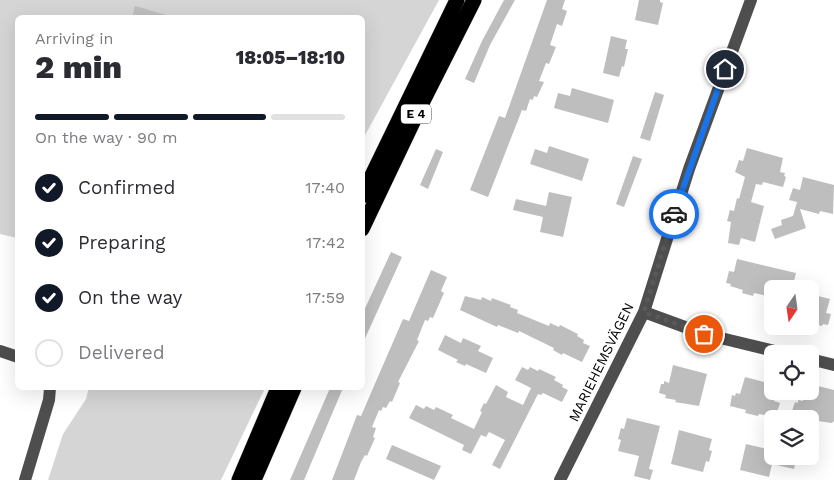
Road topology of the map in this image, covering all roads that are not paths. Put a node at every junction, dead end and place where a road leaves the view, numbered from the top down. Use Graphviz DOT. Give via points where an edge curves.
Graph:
graph roads {
  1 [pos="457,0"];
  2 [pos="474,0"];
  3 [pos="751,0"];
  4 [pos="365,190"];
  5 [pos="365,223"];
  6 [pos="644,312"];
  7 [pos="764,348"];
  8 [pos="0,351"];
  9 [pos="15,356"];
  10 [pos="819,361"];
  11 [pos="834,365"];
  12 [pos="50,390"];
  13 [pos="277,390"];
  14 [pos="293,390"];
  15 [pos="25,480"];
  16 [pos="239,480"];
  17 [pos="254,480"];
  18 [pos="560,480"];
  1 -- 4 [label="highway, E 4"];
  2 -- 5 [label="highway, E 4"];
  3 -- 6 [label="street, MARIEHEMSVÄGEN" via="689,169"];
  6 -- 7 [label="street" via="704,334"];
  6 -- 18 [label="street, MARIEHEMSVÄGEN"];
  8 -- 9 [label="street"];
  10 -- 11 [label="street"];
  12 -- 15 [label="street"];
  13 -- 16 [label="highway"];
  14 -- 17 [label="highway"];
}
